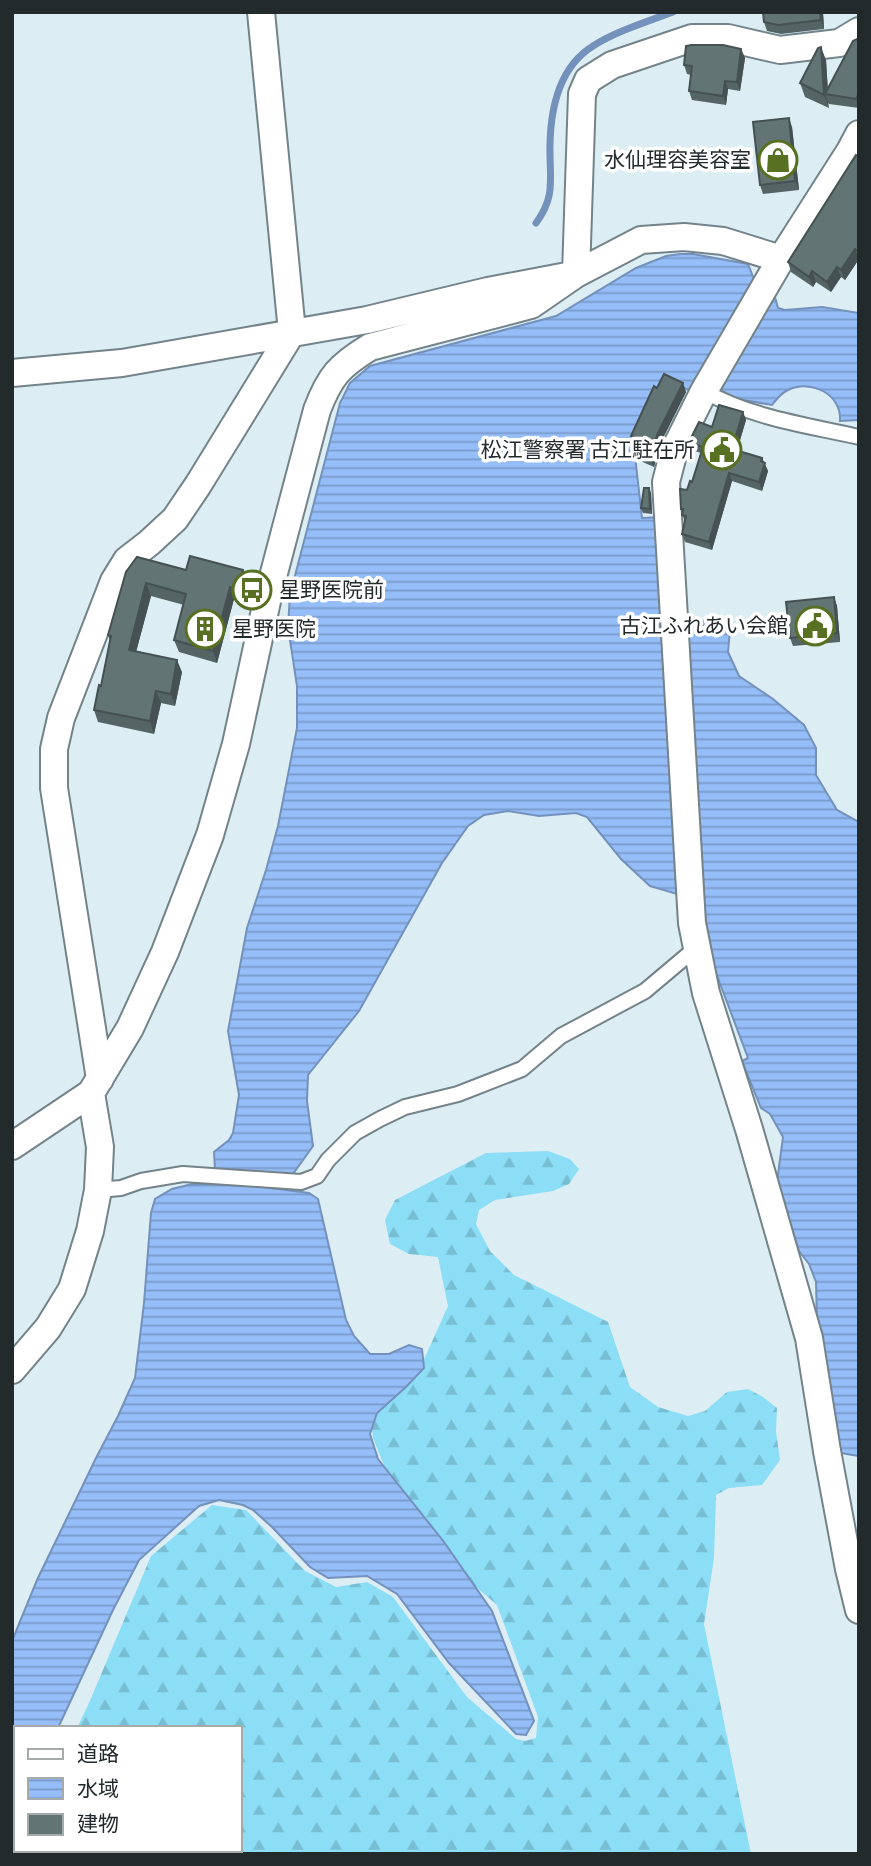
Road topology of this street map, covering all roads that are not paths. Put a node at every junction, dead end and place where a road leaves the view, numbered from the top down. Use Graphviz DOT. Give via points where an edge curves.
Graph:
graph roads {
  1 [pos="261,12"];
  2 [pos="859,31"];
  3 [pos="859,134"];
  4 [pos="781,259"];
  5 [pos="576,274"];
  6 [pos="292,332"];
  7 [pos="12,373"];
  8 [pos="704,391"];
  9 [pos="859,437"];
  10 [pos="696,948"];
  11 [pos="96,1086"];
  12 [pos="12,1146"];
  13 [pos="98,1190"];
  14 [pos="12,1370"];
  15 [pos="859,1610"];
  1 -- 6 [label="street"];
  2 -- 5 [label="street" via="839,43 780,50 728,38 692,38 612,65 588,80 582,94"];
  3 -- 4 [label="street"];
  4 -- 5 [label="street" via="723,241 684,237 641,240"];
  4 -- 8 [label="street"];
  5 -- 6 [label="street"];
  5 -- 11 [label="street" via="531,305 370,347 336,372 325,389 269,592 236,744 210,835 165,952 130,1028"];
  6 -- 7 [label="street" via="122,363"];
  6 -- 11 [label="street" via="174,519 127,560 114,581 61,719 54,749 54,788"];
  8 -- 9 [label="lane" via="750,413"];
  8 -- 10 [label="street" via="674,451 666,482"];
  10 -- 13 [label="lane" via="645,991 561,1036 522,1069 458,1094 405,1107 355,1133 317,1176 301,1182 183,1174"];
  10 -- 15 [label="street" via="808,1338"];
  11 -- 12 [label="street"];
  11 -- 13 [label="street"];
  13 -- 14 [label="street" via="72,1289"];
}
